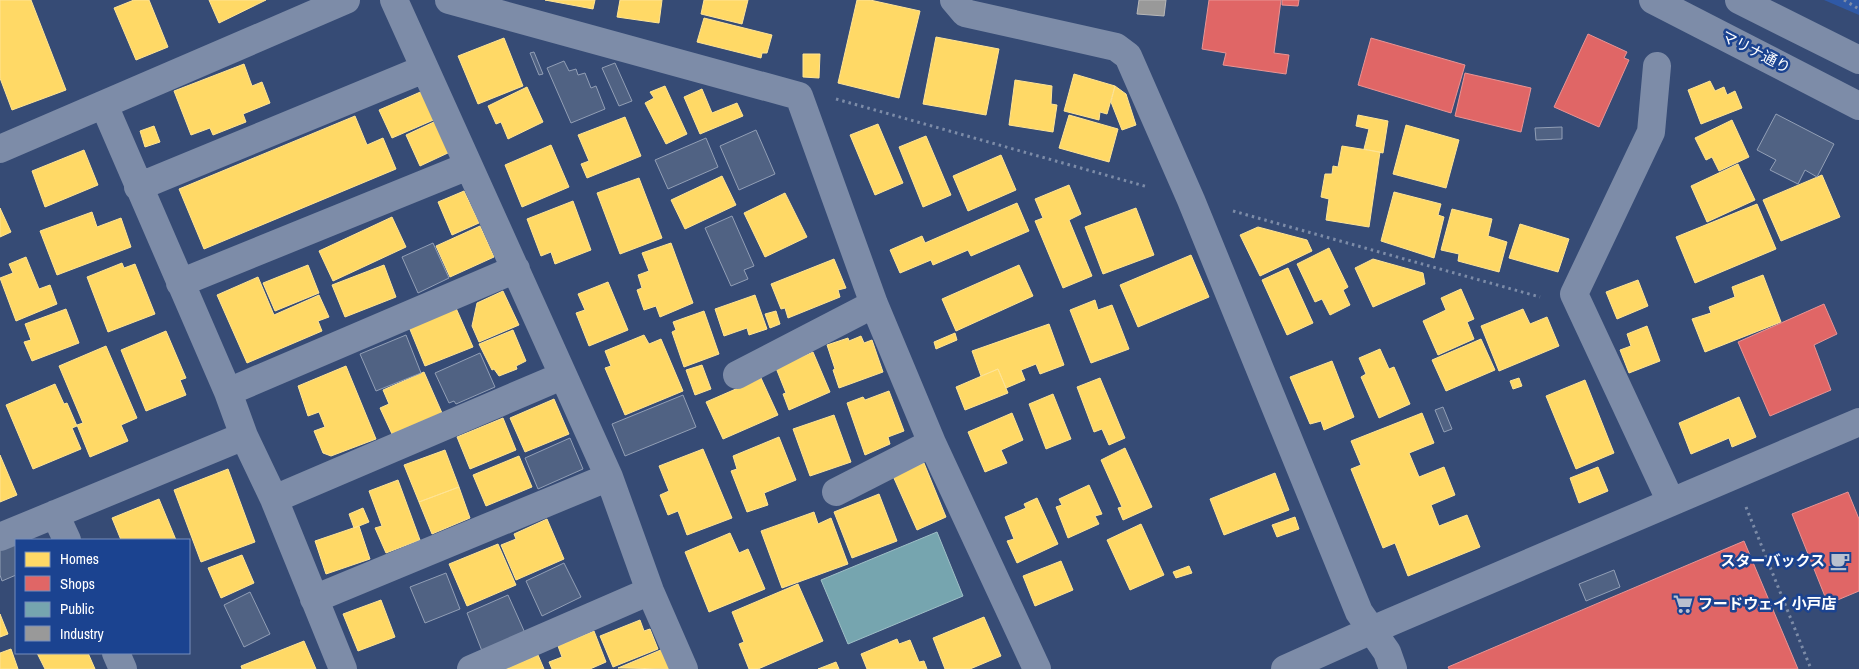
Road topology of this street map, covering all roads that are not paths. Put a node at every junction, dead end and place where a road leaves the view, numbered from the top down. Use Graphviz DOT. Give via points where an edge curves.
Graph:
graph roads {
  1 [pos="346,0"];
  2 [pos="394,0"];
  3 [pos="448,0"];
  4 [pos="954,0"];
  5 [pos="1653,0"];
  6 [pos="1739,0"];
  7 [pos="1859,60"];
  8 [pos="1657,66"];
  9 [pos="424,69"];
  10 [pos="104,105"];
  11 [pos="1859,106"];
  12 [pos="0,149"];
  13 [pos="468,166"];
  14 [pos="138,186"];
  15 [pos="516,269"];
  16 [pos="180,284"];
  17 [pos="874,304"];
  18 [pos="737,375"];
  19 [pos="562,376"];
  20 [pos="228,392"];
  21 [pos="1859,422"];
  22 [pos="244,436"];
  23 [pos="932,444"];
  24 [pos="609,476"];
  25 [pos="836,492"];
  26 [pos="274,499"];
  27 [pos="1671,502"];
  28 [pos="56,514"];
  29 [pos="0,537"];
  30 [pos="67,539"];
  31 [pos="650,591"];
  32 [pos="314,599"];
  33 [pos="1372,630"];
  34 [pos="116,654"];
  35 [pos="123,669"];
  36 [pos="343,669"];
  37 [pos="471,669"];
  38 [pos="684,669"];
  39 [pos="1037,669"];
  40 [pos="1285,669"];
  41 [pos="1393,669"];
  1 -- 10 [label="street"];
  2 -- 9 [label="street"];
  3 -- 17 [label="street" via="799,96"];
  4 -- 33 [label="street" via="965,13 1116,47 1128,56 1191,200 1359,612"];
  5 -- 11 [label="street, マリナ通り"];
  6 -- 7 [label="street"];
  8 -- 27 [label="street" via="1651,132 1574,294"];
  9 -- 13 [label="street"];
  9 -- 14 [label="street"];
  10 -- 12 [label="street"];
  10 -- 14 [label="street"];
  13 -- 15 [label="street"];
  13 -- 16 [label="street"];
  14 -- 16 [label="street"];
  15 -- 19 [label="street"];
  15 -- 20 [label="street"];
  16 -- 20 [label="street"];
  17 -- 18 [label="street"];
  17 -- 23 [label="street"];
  19 -- 24 [label="street"];
  19 -- 26 [label="street"];
  20 -- 22 [label="street"];
  21 -- 27 [label="street"];
  22 -- 26 [label="street"];
  22 -- 28 [label="street"];
  23 -- 25 [label="street"];
  23 -- 39 [label="street"];
  24 -- 31 [label="street"];
  24 -- 32 [label="street"];
  26 -- 32 [label="street"];
  27 -- 33 [label="street"];
  28 -- 29 [label="street"];
  28 -- 30 [label="street"];
  31 -- 37 [label="street"];
  31 -- 38 [label="street"];
  32 -- 36 [label="street"];
  33 -- 40 [label="street"];
  33 -- 41 [label="street"];
  34 -- 35 [label="street"];
}
